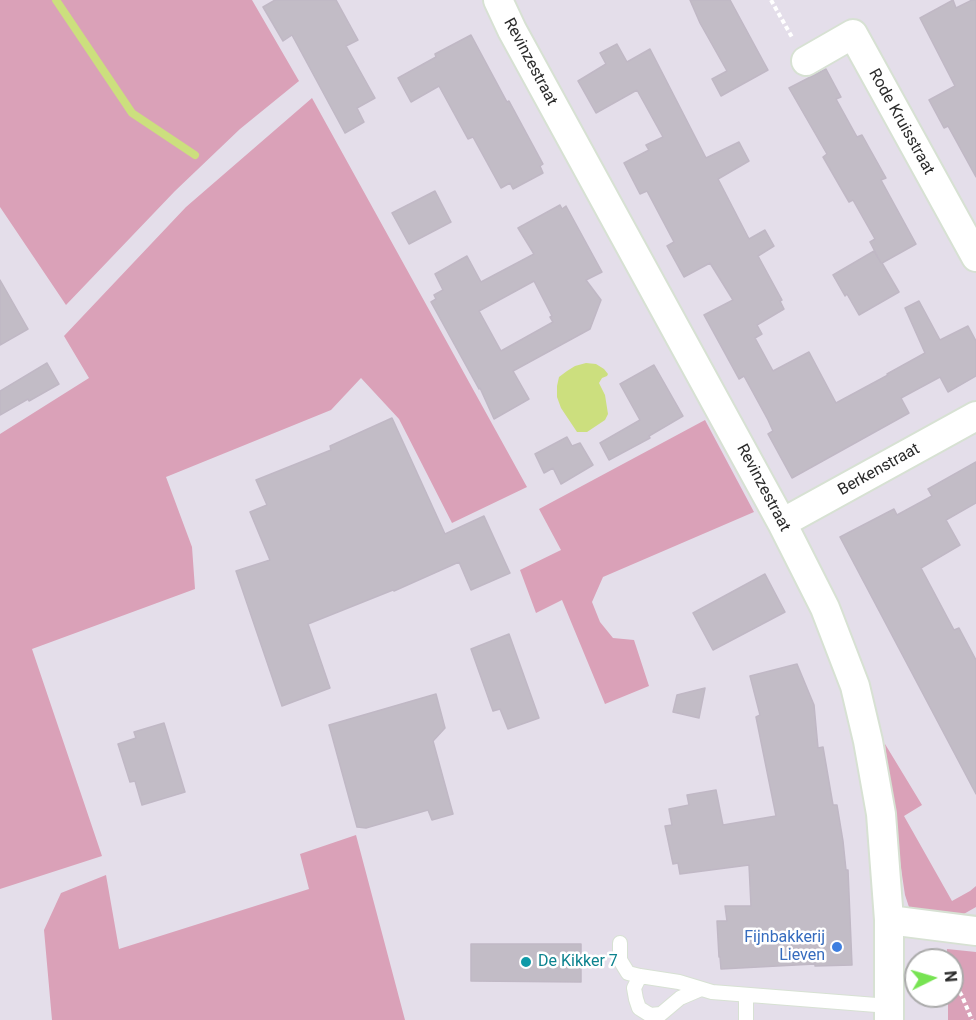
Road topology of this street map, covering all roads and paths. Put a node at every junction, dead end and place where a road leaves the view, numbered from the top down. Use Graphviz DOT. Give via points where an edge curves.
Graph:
graph roads {
  1 [pos="498,0"];
  2 [pos="771,0"];
  3 [pos="806,61"];
  4 [pos="976,257"];
  5 [pos="976,416"];
  6 [pos="782,523"];
  7 [pos="889,920"];
  8 [pos="976,931"];
  9 [pos="620,943"];
  10 [pos="640,976"];
  11 [pos="701,989"];
  12 [pos="746,995"];
  13 [pos="964,1001"];
  14 [pos="889,1013"];
  15 [pos="746,1020"];
  16 [pos="972,1020"];
  1 -- 6 [label="street, Revinzestraat"];
  2 -- 3 [label="path"];
  3 -- 4 [label="street, Rode Kruisstraat" via="853,34"];
  5 -- 6 [label="street, Berkenstraat"];
  6 -- 7 [label="street, Revinzestraat" via="825,608 855,686 881,814"];
  7 -- 8 [label="street"];
  7 -- 14 [label="street, Revinzestraat"];
  9 -- 10 [label="lane" via="620,960 628,973"];
  10 -- 11 [label="lane"];
  10 -- 11 [label="lane" via="634,988 636,999 639,1008 650,1015 661,1014 680,998"];
  11 -- 12 [label="lane"];
  12 -- 14 [label="lane"];
  12 -- 15 [label="lane"];
  13 -- 16 [label="path"];
}
